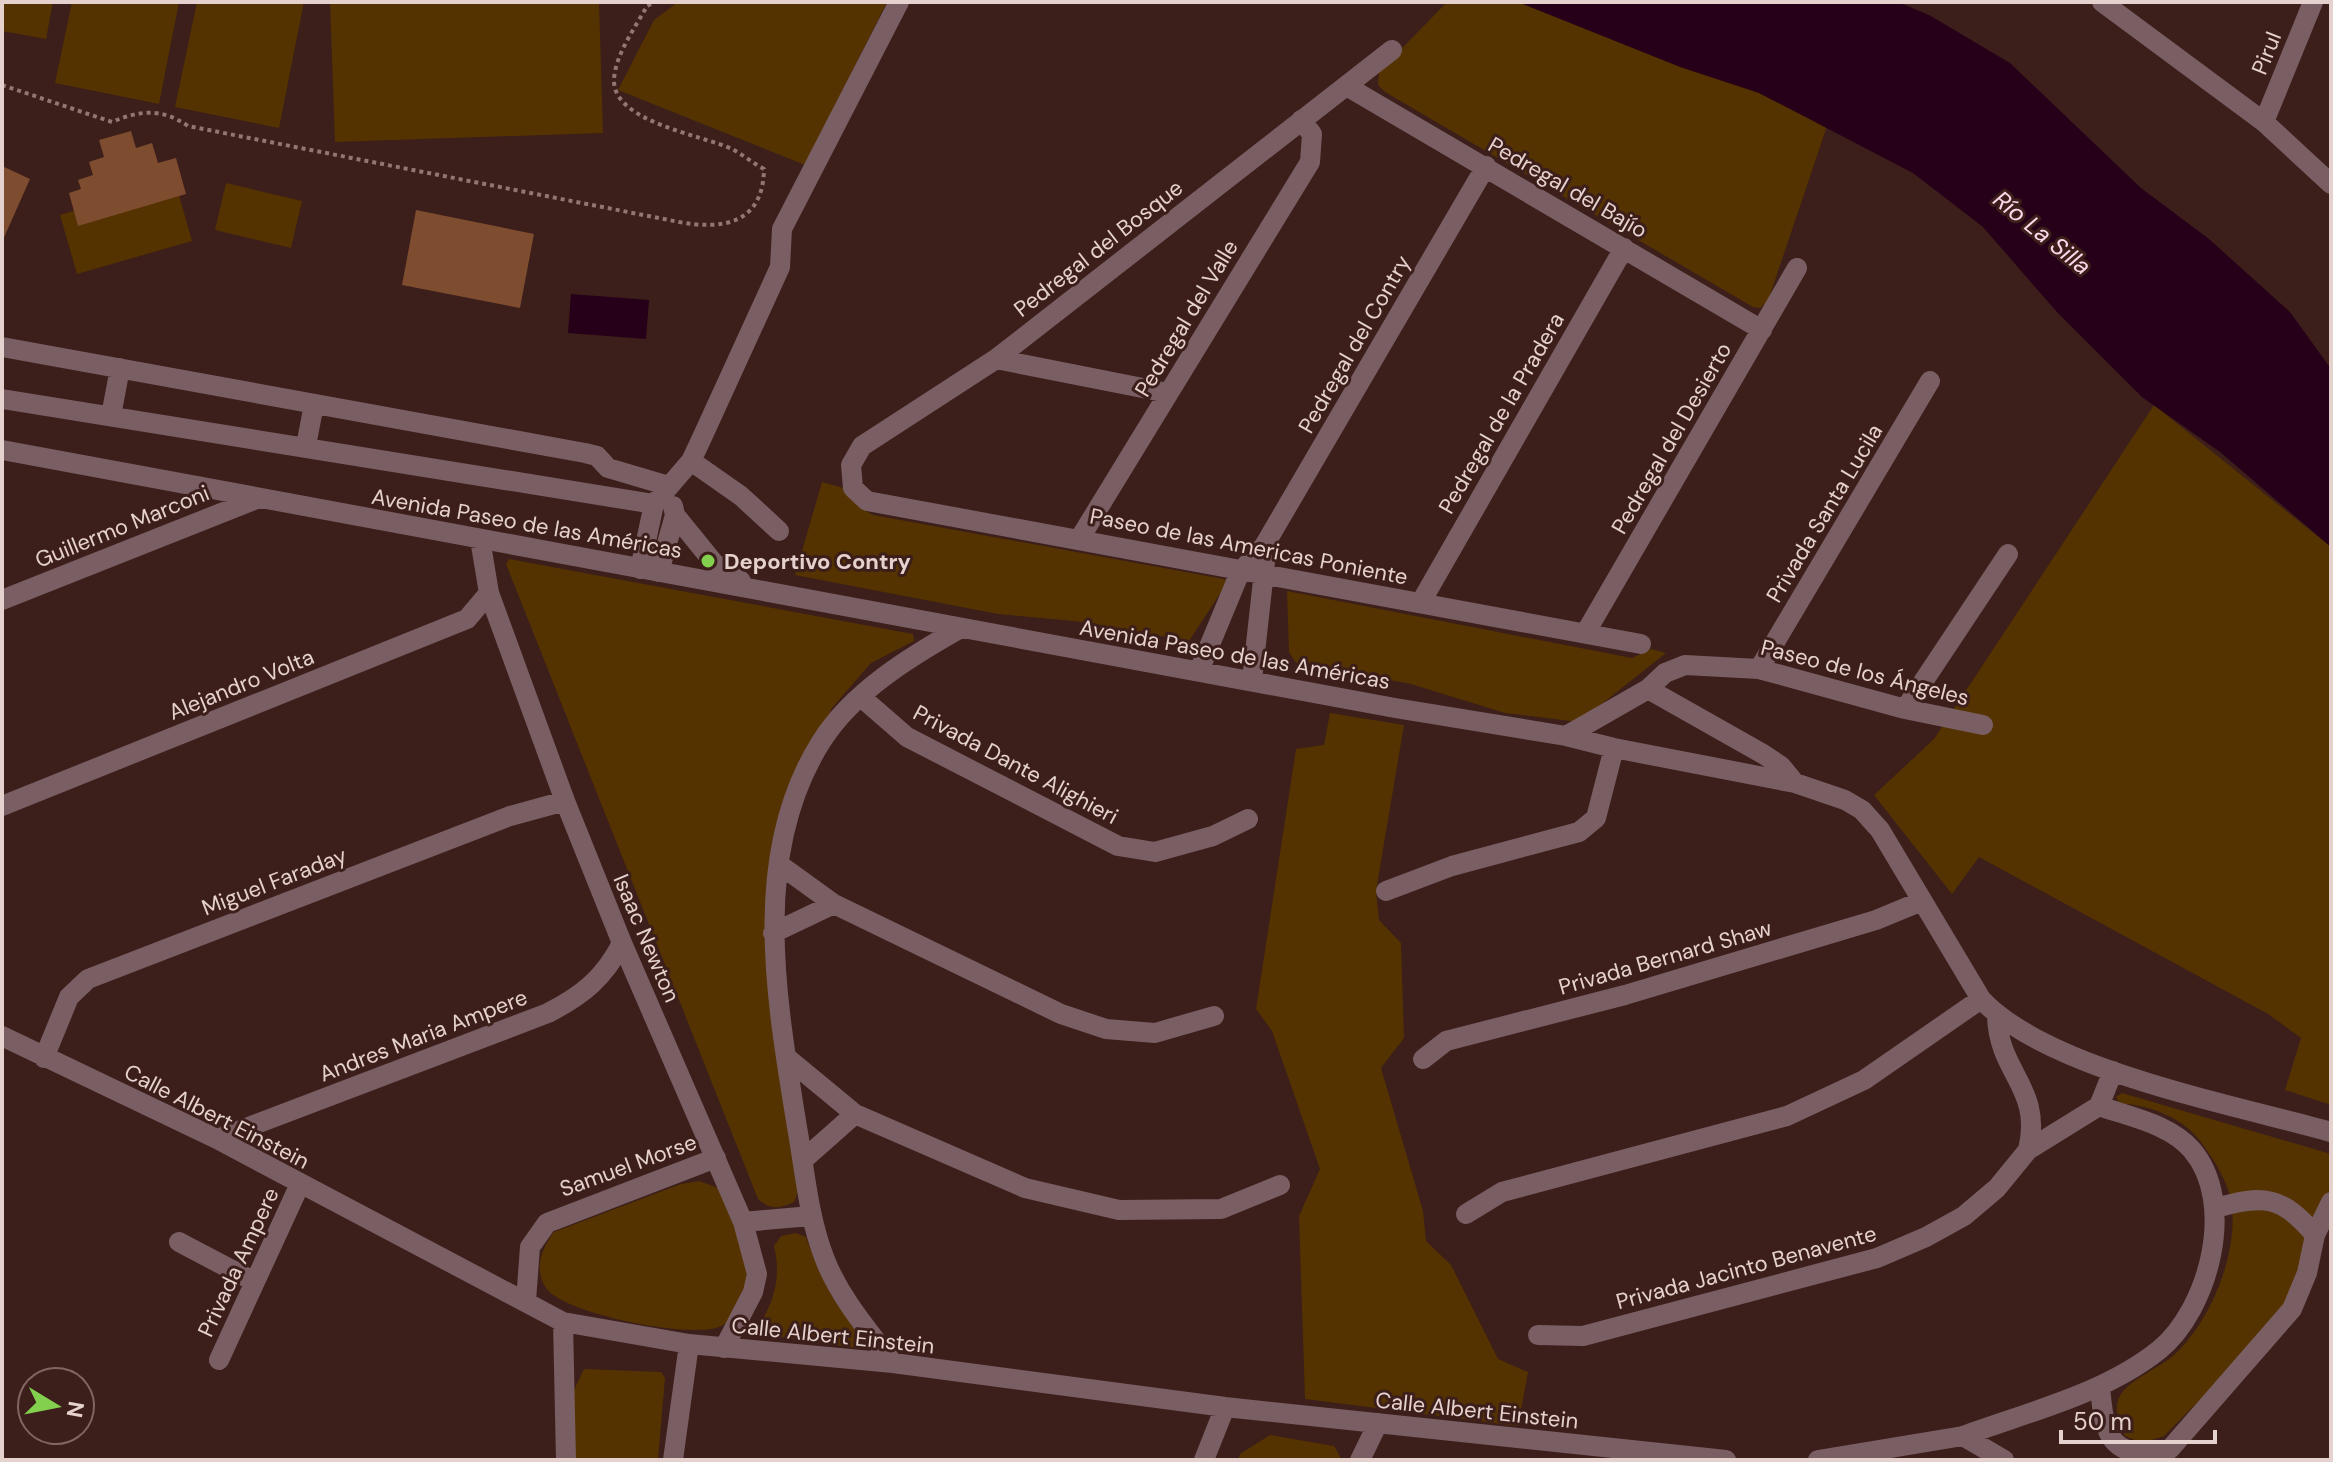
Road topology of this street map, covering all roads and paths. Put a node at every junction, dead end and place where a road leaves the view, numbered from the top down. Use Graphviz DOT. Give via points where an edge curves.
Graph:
graph roads {
  1 [pos="655,2"];
  2 [pos="899,2"];
  3 [pos="2102,2"];
  4 [pos="2313,2"];
  5 [pos="1392,50"];
  6 [pos="2,85"];
  7 [pos="1348,87"];
  8 [pos="1301,120"];
  9 [pos="2264,122"];
  10 [pos="1486,166"];
  11 [pos="2331,184"];
  12 [pos="1624,248"];
  13 [pos="1797,268"];
  14 [pos="1762,330"];
  15 [pos="2,347"];
  16 [pos="996,359"];
  17 [pos="120,368"];
  18 [pos="1930,381"];
  19 [pos="1168,393"];
  20 [pos="2,399"];
  21 [pos="314,404"];
  22 [pos="111,416"];
  23 [pos="306,446"];
  24 [pos="2,450"];
  25 [pos="691,461"];
  26 [pos="669,486"];
  27 [pos="853,488"];
  28 [pos="259,498"];
  29 [pos="654,504"];
  30 [pos="675,515"];
  31 [pos="779,531"];
  32 [pos="1080,538"];
  33 [pos="480,539"];
  34 [pos="1264,546"];
  35 [pos="2008,554"];
  36 [pos="649,570"];
  37 [pos="1240,572"];
  38 [pos="1265,575"];
  39 [pos="751,587"];
  40 [pos="489,593"];
  41 [pos="2,600"];
  42 [pos="1421,602"];
  43 [pos="961,628"];
  44 [pos="1586,632"];
  45 [pos="1641,644"];
  46 [pos="1759,669"];
  47 [pos="1199,671"];
  48 [pos="1252,680"];
  49 [pos="1648,689"];
  50 [pos="861,697"];
  51 [pos="1905,709"];
  52 [pos="1983,725"];
  53 [pos="1566,736"];
  54 [pos="1614,748"];
  55 [pos="1795,783"];
  56 [pos="565,801"];
  57 [pos="2,806"];
  58 [pos="1248,819"];
  59 [pos="780,865"];
  60 [pos="1386,891"];
  61 [pos="1922,901"];
  62 [pos="834,904"];
  63 [pos="773,933"];
  64 [pos="622,943"];
  65 [pos="1981,999"];
  66 [pos="1214,1016"];
  67 [pos="1997,1017"];
  68 [pos="2,1036"];
  69 [pos="786,1057"];
  70 [pos="44,1058"];
  71 [pos="1423,1059"];
  72 [pos="2113,1071"];
  73 [pos="2099,1106"];
  74 [pos="855,1114"];
  75 [pos="2331,1132"];
  76 [pos="217,1139"];
  77 [pos="2028,1150"];
  78 [pos="716,1158"];
  79 [pos="803,1160"];
  80 [pos="300,1184"];
  81 [pos="1280,1185"];
  82 [pos="2331,1202"];
  83 [pos="2216,1208"];
  84 [pos="1466,1214"];
  85 [pos="811,1216"];
  86 [pos="743,1222"];
  87 [pos="2315,1235"];
  88 [pos="179,1242"];
  89 [pos="255,1282"];
  90 [pos="526,1301"];
  91 [pos="563,1322"];
  92 [pos="1538,1335"];
  93 [pos="689,1344"];
  94 [pos="724,1348"];
  95 [pos="219,1360"];
  96 [pos="893,1363"];
  97 [pos="2100,1386"];
  98 [pos="1225,1407"];
  99 [pos="1378,1423"];
  100 [pos="1963,1436"];
  101 [pos="566,1460"];
  102 [pos="673,1460"];
  103 [pos="1204,1460"];
  104 [pos="1360,1460"];
  105 [pos="1726,1460"];
  106 [pos="1818,1460"];
  107 [pos="2004,1460"];
  1 -- 6 [label="path" via="647,6 620,57 614,82 622,102 639,115 732,150 764,169 755,203 740,219 710,227 679,222 188,126 171,114 137,111 112,122"];
  2 -- 25 [label="street" via="782,229 780,267"];
  3 -- 9 [label="street"];
  4 -- 9 [label="street, Pirul"];
  5 -- 7 [label="street, Pedregal del Bosque"];
  7 -- 8 [label="street, Pedregal del Bosque"];
  7 -- 10 [label="street, Pedregal del Bajío"];
  8 -- 16 [label="street, Pedregal del Bosque"];
  8 -- 19 [label="street, Pedregal del Valle" via="1312,134 1310,162"];
  9 -- 11 [label="street"];
  10 -- 12 [label="street, Pedregal del Bajío"];
  10 -- 34 [label="street, Pedregal del Contry"];
  12 -- 14 [label="street, Pedregal del Bajío"];
  12 -- 42 [label="street, Pedregal de la Pradera"];
  13 -- 14 [label="street, Pedregal del Desierto"];
  14 -- 44 [label="street, Pedregal del Desierto"];
  15 -- 17 [label="street"];
  16 -- 19 [label="street"];
  16 -- 27 [label="street, Pedregal del Bosque" via="862,446 851,465"];
  17 -- 21 [label="street"];
  17 -- 22 [label="street"];
  18 -- 46 [label="street, Privada Santa Lucila"];
  19 -- 32 [label="street, Pedregal del Valle"];
  20 -- 22 [label="street"];
  21 -- 23 [label="street"];
  21 -- 26 [label="street" via="585,453 597,456 608,468"];
  22 -- 23 [label="street"];
  23 -- 29 [label="street"];
  24 -- 28 [label="street, Avenida Paseo de las Américas"];
  25 -- 26 [label="street"];
  25 -- 31 [label="street"];
  26 -- 29 [label="street"];
  26 -- 30 [label="street"];
  27 -- 32 [label="street, Paseo de las Americas Poniente" via="867,501"];
  28 -- 33 [label="street, Avenida Paseo de las Américas"];
  28 -- 41 [label="street, Guillermo Marconi"];
  29 -- 36 [label="street"];
  30 -- 36 [label="street"];
  30 -- 39 [label="street" via="714,563"];
  32 -- 37 [label="street, Paseo de las Americas Poniente"];
  33 -- 36 [label="street, Avenida Paseo de las Américas"];
  33 -- 40 [label="street, Isaac Newton"];
  34 -- 37 [label="street, Pedregal del Contry"];
  34 -- 38 [label="street"];
  35 -- 51 [label="street"];
  36 -- 39 [label="street, Avenida Paseo de las Américas"];
  37 -- 38 [label="street, Paseo de las Americas Poniente"];
  37 -- 47 [label="street, Pedregal del Contry"];
  38 -- 42 [label="street, Paseo de las Americas Poniente"];
  38 -- 48 [label="street"];
  39 -- 43 [label="street, Avenida Paseo de las Américas"];
  40 -- 56 [label="street, Isaac Newton"];
  40 -- 57 [label="street, Alejandro Volta" via="467,619"];
  42 -- 44 [label="street, Paseo de las Americas Poniente"];
  43 -- 47 [label="street, Avenida Paseo de las Américas"];
  43 -- 50 [label="street" via="915,653"];
  44 -- 45 [label="street, Paseo de las Americas Poniente"];
  46 -- 49 [label="street, Paseo de los Ángeles" via="1677,666"];
  46 -- 51 [label="street, Paseo de los Ángeles"];
  47 -- 48 [label="street, Avenida Paseo de las Américas"];
  48 -- 53 [label="street, Avenida Paseo de las Américas"];
  49 -- 53 [label="street, Paseo de los Ángeles"];
  49 -- 55 [label="street" via="1763,754"];
  50 -- 58 [label="street, Privada Dante Alighieri" via="907,737 1118,846 1155,852 1213,836"];
  50 -- 59 [label="street" via="821,741 792,806"];
  51 -- 52 [label="street, Paseo de los Ángeles"];
  53 -- 54 [label="street, Avenida Paseo de las Américas"];
  54 -- 55 [label="street, Avenida Paseo de las Américas"];
  54 -- 60 [label="street" via="1596,818 1579,832 1452,866"];
  55 -- 61 [label="street, Avenida Paseo de las Américas" via="1862,810 1880,830"];
  56 -- 64 [label="street, Isaac Newton"];
  56 -- 70 [label="street, Miguel Faraday" via="510,816 88,979 69,997"];
  59 -- 62 [label="street"];
  59 -- 63 [label="street"];
  61 -- 65 [label="street, Avenida Paseo de las Américas"];
  61 -- 71 [label="street, Privada Bernard Shaw" via="1876,920 1625,995 1446,1041"];
  62 -- 63 [label="street"];
  62 -- 66 [label="street" via="1061,1014 1106,1029 1155,1033"];
  63 -- 69 [label="street"];
  64 -- 76 [label="street, Andres Maria Ampere" via="593,986 548,1013"];
  64 -- 78 [label="street, Isaac Newton"];
  65 -- 67 [label="street, Avenida Paseo de las Américas"];
  65 -- 84 [label="street" via="1864,1080 1787,1116 1502,1192"];
  67 -- 72 [label="street, Avenida Paseo de las Américas" via="2058,1050"];
  67 -- 77 [label="street" via="2002,1049 2031,1105"];
  68 -- 70 [label="street, Calle Albert Einstein"];
  69 -- 74 [label="street"];
  69 -- 79 [label="street"];
  70 -- 76 [label="street, Calle Albert Einstein"];
  72 -- 73 [label="street"];
  72 -- 75 [label="street, Avenida Paseo de las Américas"];
  73 -- 77 [label="street, Privada Jacinto Benavente"];
  73 -- 83 [label="street" via="2160,1127 2192,1149 2213,1187"];
  74 -- 79 [label="street"];
  74 -- 81 [label="street" via="1025,1188 1119,1210 1221,1209"];
  76 -- 80 [label="street, Calle Albert Einstein"];
  77 -- 92 [label="street, Privada Jacinto Benavente" via="1997,1188 1964,1216 1877,1258 1583,1336"];
  78 -- 86 [label="street, Isaac Newton"];
  78 -- 90 [label="street, Samuel Morse" via="547,1223 530,1247"];
  79 -- 85 [label="street"];
  80 -- 89 [label="street, Privada Ampere"];
  80 -- 90 [label="street, Calle Albert Einstein"];
  82 -- 87 [label="street"];
  83 -- 87 [label="street" via="2263,1199 2286,1205"];
  83 -- 97 [label="street" via="2211,1260 2191,1309 2160,1349"];
  85 -- 86 [label="street"];
  85 -- 96 [label="street" via="825,1259 850,1307"];
  86 -- 94 [label="street, Isaac Newton" via="757,1274"];
  87 -- 97 [label="street" via="2292,1309 2170,1449 2142,1457 2119,1447 2103,1428"];
  88 -- 89 [label="street"];
  89 -- 95 [label="street, Privada Ampere"];
  90 -- 91 [label="street, Calle Albert Einstein"];
  91 -- 93 [label="street, Calle Albert Einstein"];
  91 -- 101 [label="street"];
  93 -- 94 [label="street, Calle Albert Einstein"];
  93 -- 102 [label="street"];
  94 -- 96 [label="street, Calle Albert Einstein"];
  96 -- 98 [label="street, Calle Albert Einstein"];
  97 -- 100 [label="street"];
  98 -- 99 [label="street, Calle Albert Einstein"];
  98 -- 103 [label="street"];
  99 -- 104 [label="street"];
  99 -- 105 [label="street, Calle Albert Einstein"];
  100 -- 106 [label="street"];
  100 -- 107 [label="street"];
}
